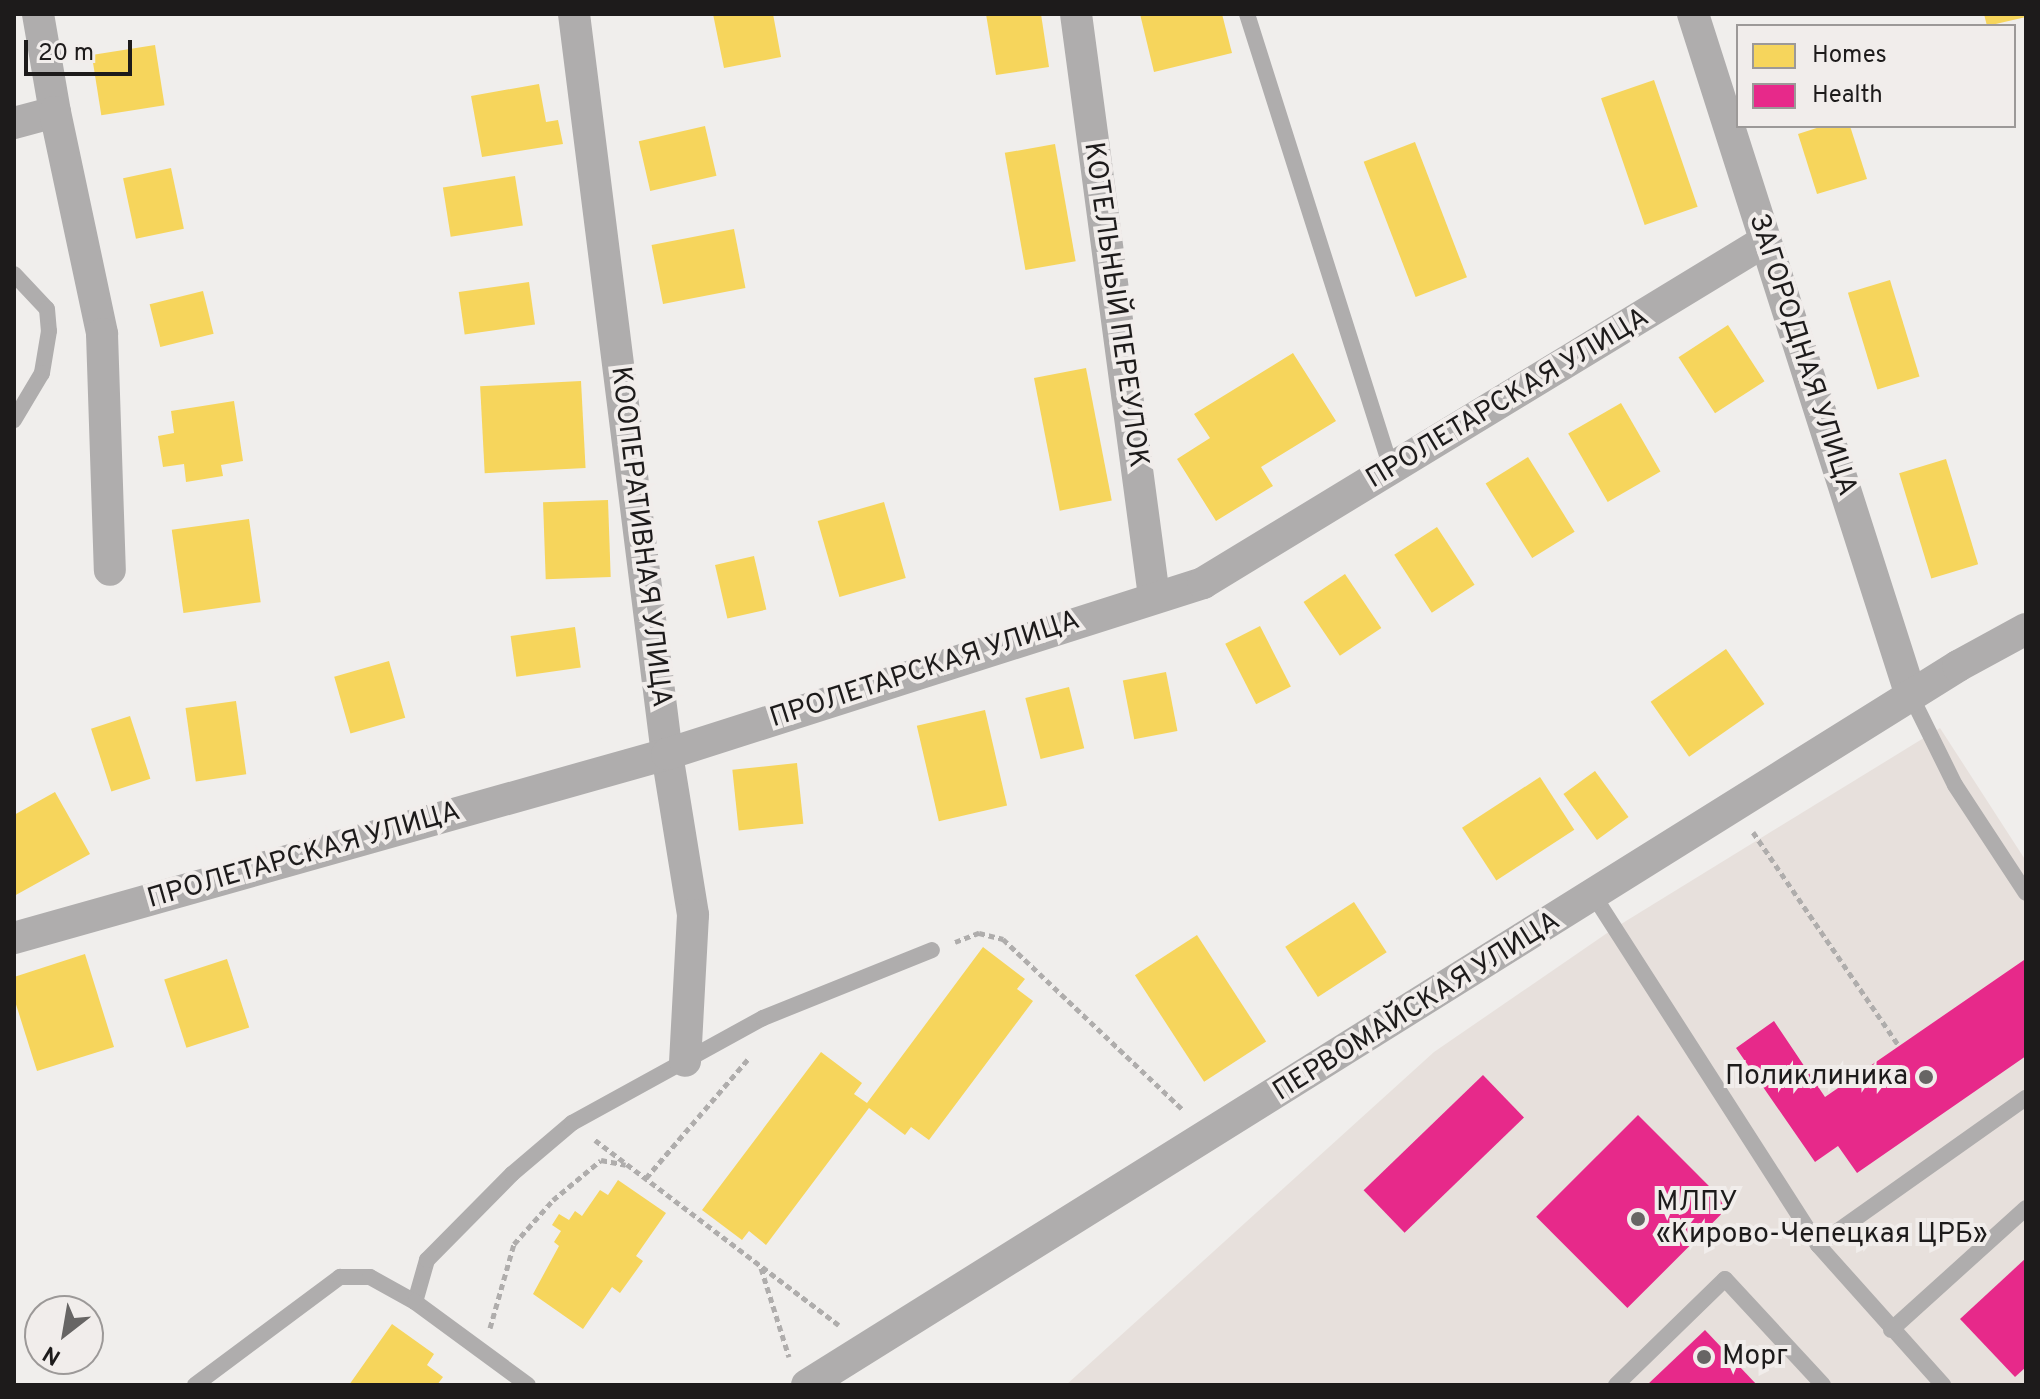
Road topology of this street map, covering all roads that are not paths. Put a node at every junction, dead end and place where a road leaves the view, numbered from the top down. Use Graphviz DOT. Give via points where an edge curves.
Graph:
graph roads {
  1 [pos="38,14"];
  2 [pos="574,14"];
  3 [pos="1076,14"];
  4 [pos="1247,14"];
  5 [pos="1693,14"];
  6 [pos="55,112"];
  7 [pos="14,123"];
  8 [pos="1765,241"];
  9 [pos="14,274"];
  10 [pos="14,420"];
  11 [pos="1392,470"];
  12 [pos="110,570"];
  13 [pos="1154,596"];
  14 [pos="2026,629"];
  15 [pos="1911,696"];
  16 [pos="667,754"];
  17 [pos="2026,893"];
  18 [pos="1594,896"];
  19 [pos="14,938"];
  20 [pos="932,950"];
  21 [pos="685,1061"];
  22 [pos="2026,1098"];
  23 [pos="2026,1208"];
  24 [pos="1818,1245"];
  25 [pos="415,1302"];
  26 [pos="1891,1330"];
  27 [pos="800,1378"];
  28 [pos="195,1385"];
  29 [pos="528,1385"];
  30 [pos="1616,1385"];
  31 [pos="1823,1385"];
  32 [pos="1943,1385"];
  1 -- 6 [label="street"];
  2 -- 16 [label="street, КООПЕРАТИВНАЯ УЛИЦА"];
  3 -- 13 [label="street, КОТЕЛЬНЫЙ ПЕРЕУЛОК"];
  4 -- 11 [label="lane"];
  5 -- 8 [label="street, ЗАГОРОДНАЯ УЛИЦА"];
  6 -- 7 [label="street"];
  6 -- 12 [label="street" via="102,334"];
  8 -- 11 [label="street, ПРОЛЕТАРСКАЯ УЛИЦА"];
  8 -- 15 [label="street, ЗАГОРОДНАЯ УЛИЦА"];
  9 -- 10 [label="lane" via="47,309 49,331 42,373"];
  11 -- 13 [label="street, ПРОЛЕТАРСКАЯ УЛИЦА" via="1203,583"];
  13 -- 16 [label="street, ПРОЛЕТАРСКАЯ УЛИЦА"];
  14 -- 15 [label="street, ПЕРВОМАЙСКАЯ УЛИЦА"];
  15 -- 17 [label="lane" via="1955,785"];
  15 -- 18 [label="street, ПЕРВОМАЙСКАЯ УЛИЦА"];
  16 -- 19 [label="street, ПРОЛЕТАРСКАЯ УЛИЦА"];
  16 -- 21 [label="street, КООПЕРАТИВНАЯ УЛИЦА" via="693,915"];
  18 -- 24 [label="lane"];
  18 -- 27 [label="street, ПЕРВОМАЙСКАЯ УЛИЦА" via="868,1347"];
  20 -- 21 [label="lane" via="763,1018"];
  21 -- 25 [label="lane" via="572,1123 512,1174 427,1260"];
  22 -- 24 [label="lane"];
  23 -- 26 [label="lane"];
  24 -- 26 [label="lane"];
  25 -- 28 [label="lane" via="370,1277 340,1277"];
  25 -- 29 [label="lane"];
  26 -- 32 [label="lane"];
  30 -- 31 [label="lane" via="1725,1279"];
}
